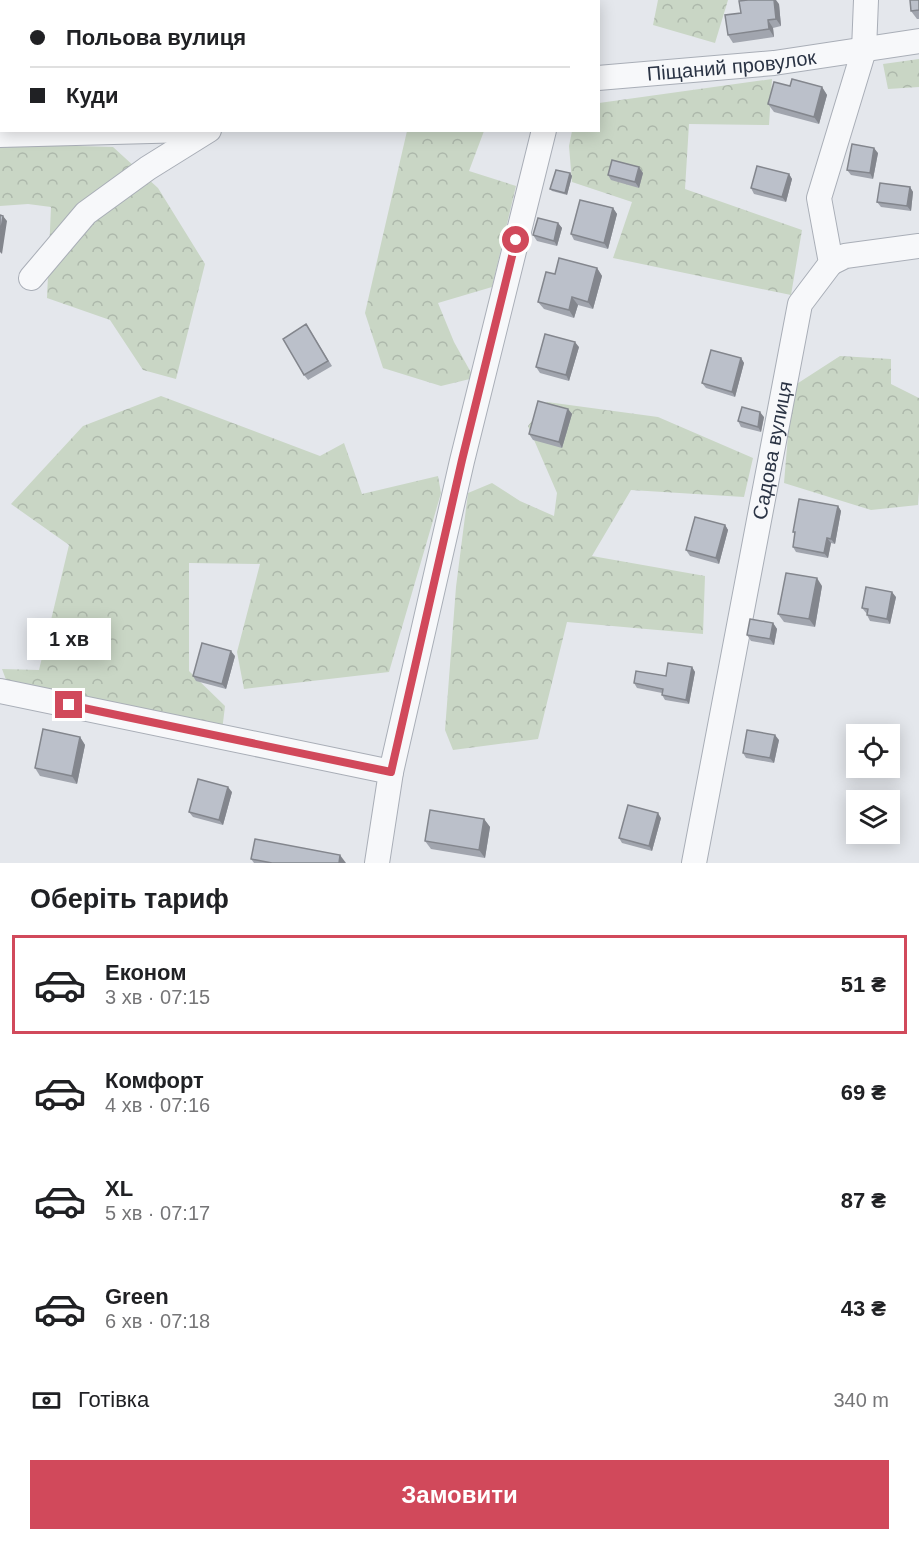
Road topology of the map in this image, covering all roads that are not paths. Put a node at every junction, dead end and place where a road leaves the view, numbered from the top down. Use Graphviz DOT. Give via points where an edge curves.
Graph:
graph roads {
  1 [pos="867,0"];
  2 [pos="919,41"];
  3 [pos="864,50"];
  4 [pos="600,78"];
  5 [pos="113,132"];
  6 [pos="206,132"];
  7 [pos="544,132"];
  8 [pos="0,135"];
  9 [pos="919,246"];
  10 [pos="831,263"];
  11 [pos="31,278"];
  12 [pos="0,691"];
  13 [pos="391,772"];
  14 [pos="377,863"];
  15 [pos="694,863"];
  1 -- 3 [label="street"];
  2 -- 3 [label="street, Піщаний провулок"];
  3 -- 4 [label="street, Піщаний провулок" via="774,63"];
  3 -- 10 [label="street" via="819,198"];
  5 -- 8 [label="street"];
  6 -- 11 [label="street" via="86,213"];
  7 -- 13 [label="street" via="462,460"];
  9 -- 10 [label="street" via="845,256"];
  10 -- 15 [label="street, Садова вулиця" via="800,304"];
  12 -- 13 [label="street"];
  13 -- 14 [label="street"];
}
